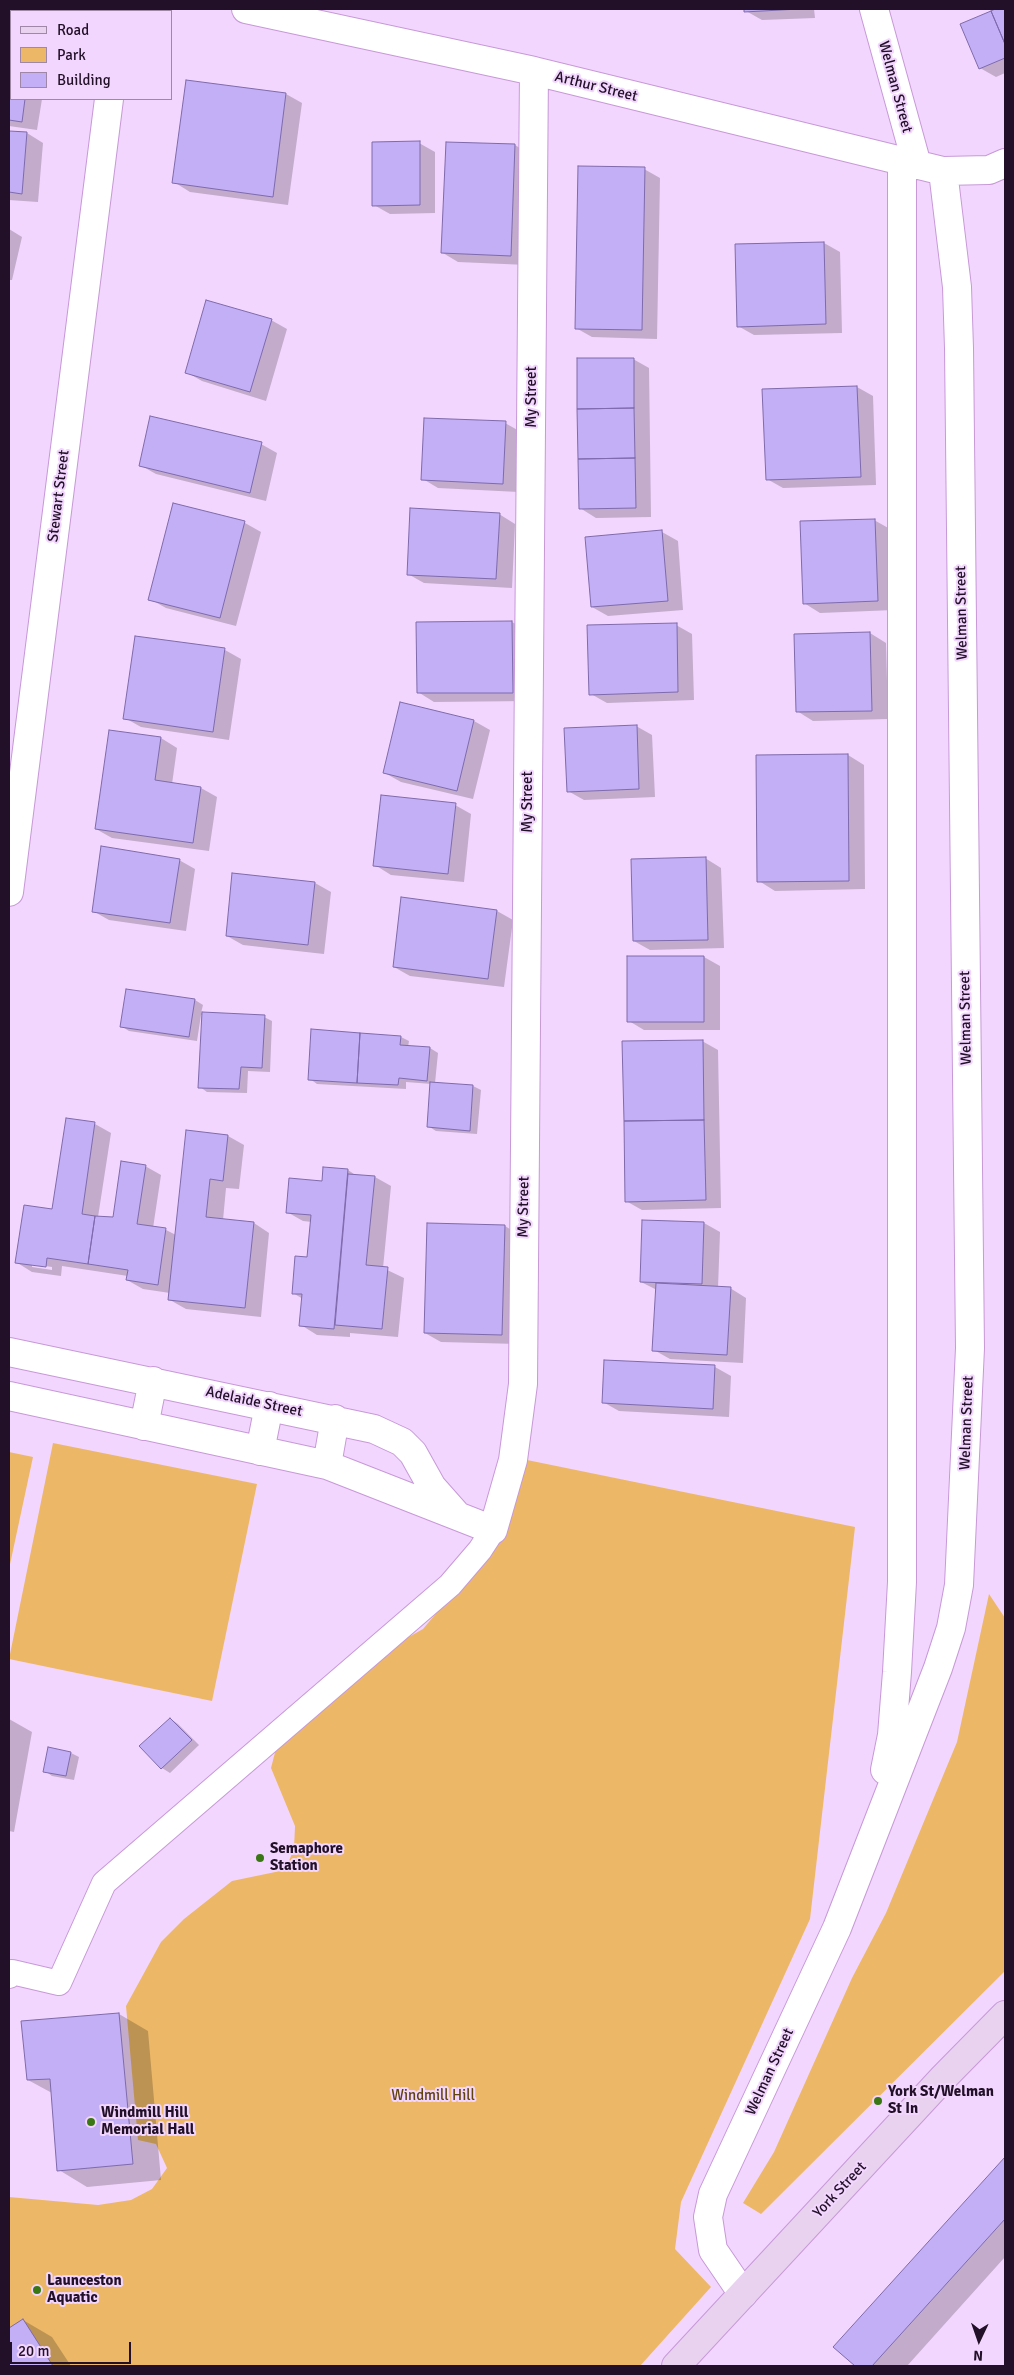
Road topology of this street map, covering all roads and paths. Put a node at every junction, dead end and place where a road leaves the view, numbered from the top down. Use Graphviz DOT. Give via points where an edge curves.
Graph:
graph roads {
  1 [pos="246,9"];
  2 [pos="874,9"];
  3 [pos="534,71"];
  4 [pos="109,100"];
  5 [pos="1005,163"];
  6 [pos="909,164"];
  7 [pos="943,171"];
  8 [pos="9,892"];
  9 [pos="9,1352"];
  10 [pos="153,1381"];
  11 [pos="9,1396"];
  12 [pos="269,1406"];
  13 [pos="335,1419"];
  14 [pos="144,1426"];
  15 [pos="260,1451"];
  16 [pos="327,1465"];
  17 [pos="460,1517"];
  18 [pos="493,1530"];
  19 [pos="867,1848"];
  20 [pos="9,1976"];
  21 [pos="1005,2015"];
  22 [pos="743,2294"];
  23 [pos="676,2366"];
  1 -- 3 [label="street, Arthur Street"];
  2 -- 6 [label="street, Welman Street"];
  3 -- 6 [label="street, Arthur Street"];
  3 -- 18 [label="street, My Street" via="523,1384 513,1460"];
  4 -- 8 [label="street, Stewart Street"];
  5 -- 7 [label="street, Arthur Street" via="989,170"];
  6 -- 7 [label="street, Arthur Street"];
  6 -- 19 [label="street, Welman Street" via="902,1582 892,1735"];
  7 -- 19 [label="street, Welman Street" via="957,287 959,348 970,1348 962,1532 959,1585 951,1628"];
  9 -- 10 [label="street, Adelaide Street"];
  10 -- 12 [label="street, Adelaide Street"];
  10 -- 14 [label="street"];
  11 -- 14 [label="street, Adelaide Street"];
  12 -- 13 [label="street, Adelaide Street"];
  12 -- 15 [label="street"];
  13 -- 16 [label="street"];
  13 -- 17 [label="street, Adelaide Street" via="374,1429 402,1442 418,1459 432,1488"];
  14 -- 15 [label="street, Adelaide Street"];
  15 -- 16 [label="street, Adelaide Street"];
  16 -- 17 [label="street, Adelaide Street"];
  17 -- 18 [label="street, Adelaide Street"];
  18 -- 20 [label="lane" via="450,1584 104,1883 59,1982 12,1972"];
  19 -- 22 [label="street, Welman Street" via="827,1951 713,2194 708,2217 713,2250"];
  21 -- 22 [label="street, York Street"];
  22 -- 23 [label="street, York Street"];
}
